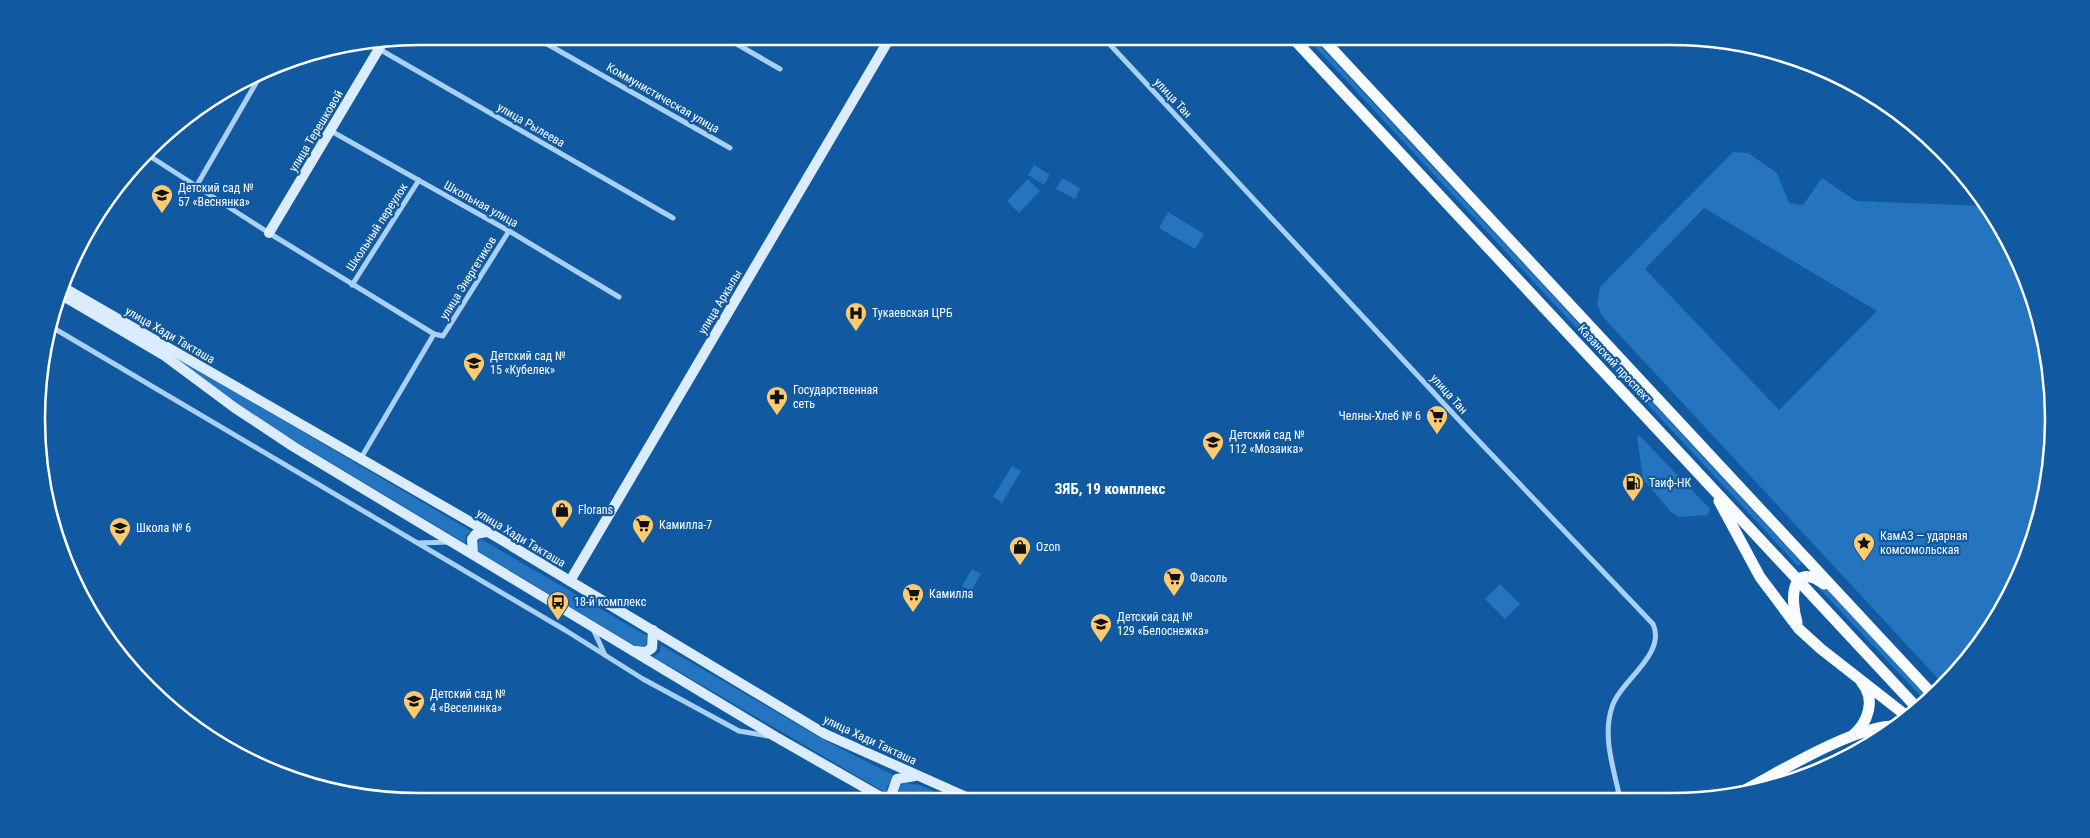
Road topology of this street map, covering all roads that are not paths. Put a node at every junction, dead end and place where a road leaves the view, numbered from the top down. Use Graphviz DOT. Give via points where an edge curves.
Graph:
graph roads {
  1 [pos="549,45"];
  2 [pos="739,45"];
  3 [pos="886,45"];
  4 [pos="1110,45"];
  5 [pos="1299,45"];
  6 [pos="1328,45"];
  7 [pos="380,47"];
  8 [pos="383,47"];
  9 [pos="780,69"];
  10 [pos="256,83"];
  11 [pos="331,130"];
  12 [pos="730,148"];
  13 [pos="153,157"];
  14 [pos="419,180"];
  15 [pos="197,185"];
  16 [pos="674,218"];
  17 [pos="509,231"];
  18 [pos="269,234"];
  19 [pos="352,285"];
  20 [pos="68,290"];
  21 [pos="619,297"];
  22 [pos="65,298"];
  23 [pos="56,330"];
  24 [pos="434,334"];
  25 [pos="361,458"];
  26 [pos="1712,489"];
  27 [pos="486,532"];
  28 [pos="452,542"];
  29 [pos="417,543"];
  30 [pos="473,554"];
  31 [pos="1798,580"];
  32 [pos="570,581"];
  33 [pos="1842,597"];
  34 [pos="592,626"];
  35 [pos="1799,629"];
  36 [pos="653,630"];
  37 [pos="634,651"];
  38 [pos="605,655"];
  39 [pos="1852,672"];
  40 [pos="1928,690"];
  41 [pos="1913,704"];
  42 [pos="1903,713"];
  43 [pos="1884,727"];
  44 [pos="1851,736"];
  45 [pos="776,737"];
  46 [pos="918,776"];
  47 [pos="1760,782"];
  48 [pos="876,793"];
  49 [pos="892,793"];
  50 [pos="957,793"];
  51 [pos="1619,793"];
  1 -- 12 [label="street, Коммунистическая улица"];
  2 -- 9 [label="street"];
  3 -- 32 [label="main road, улица Аркылы"];
  4 -- 51 [label="street, улица Тан" via="1473,436 1653,624 1655,644 1612,704 1608,721"];
  5 -- 26 [label="main road, Казанский проспект"];
  6 -- 33 [label="main road, Казанский проспект"];
  7 -- 11 [label="main road, улица Терешковой"];
  8 -- 16 [label="street, улица Рылеева"];
  10 -- 15 [label="street"];
  11 -- 14 [label="street, Школьная улица"];
  11 -- 18 [label="main road, улица Терешковой"];
  13 -- 15 [label="street"];
  14 -- 17 [label="street, Школьная улица"];
  14 -- 19 [label="street, Школьный переулок"];
  15 -- 18 [label="street"];
  17 -- 21 [label="street, Школьная улица"];
  17 -- 24 [label="street, улица Энергетиков" via="443,336"];
  18 -- 19 [label="street"];
  19 -- 24 [label="street"];
  20 -- 25 [label="main road, улица Хади Такташа"];
  22 -- 28 [label="main road, улица Хади Такташа" via="165,356 294,447"];
  23 -- 29 [label="street"];
  24 -- 25 [label="street"];
  25 -- 27 [label="main road, улица Хади Такташа"];
  26 -- 31 [label="main road, Казанский проспект"];
  26 -- 35 [label="main road" via="1760,577"];
  27 -- 30 [label="main road" via="476,534 472,539"];
  27 -- 32 [label="main road, улица Хади Такташа"];
  28 -- 29 [label="street"];
  28 -- 30 [label="main road, улица Хади Такташа"];
  29 -- 38 [label="street"];
  30 -- 34 [label="main road, улица Хади Такташа"];
  31 -- 33 [label="main road" via="1814,576"];
  31 -- 35 [label="main road" via="1793,587 1793,609"];
  31 -- 41 [label="main road, Казанский проспект"];
  32 -- 36 [label="main road, улица Хади Такташа"];
  33 -- 40 [label="main road, Казанский проспект"];
  34 -- 37 [label="main road, улица Хади Такташа"];
  34 -- 38 [label="street"];
  35 -- 39 [label="main road"];
  36 -- 37 [label="main road" via="652,648 646,652"];
  36 -- 46 [label="main road, улица Хади Такташа" via="825,734"];
  37 -- 45 [label="main road, улица Хади Такташа"];
  38 -- 45 [label="street" via="739,731"];
  39 -- 42 [label="main road"];
  39 -- 44 [label="main road" via="1870,696 1861,728"];
  43 -- 44 [label="main road"];
  44 -- 47 [label="main road"];
  45 -- 48 [label="main road, улица Хади Такташа"];
  46 -- 49 [label="main road" via="897,779"];
  46 -- 50 [label="main road, улица Хади Такташа"];
}
